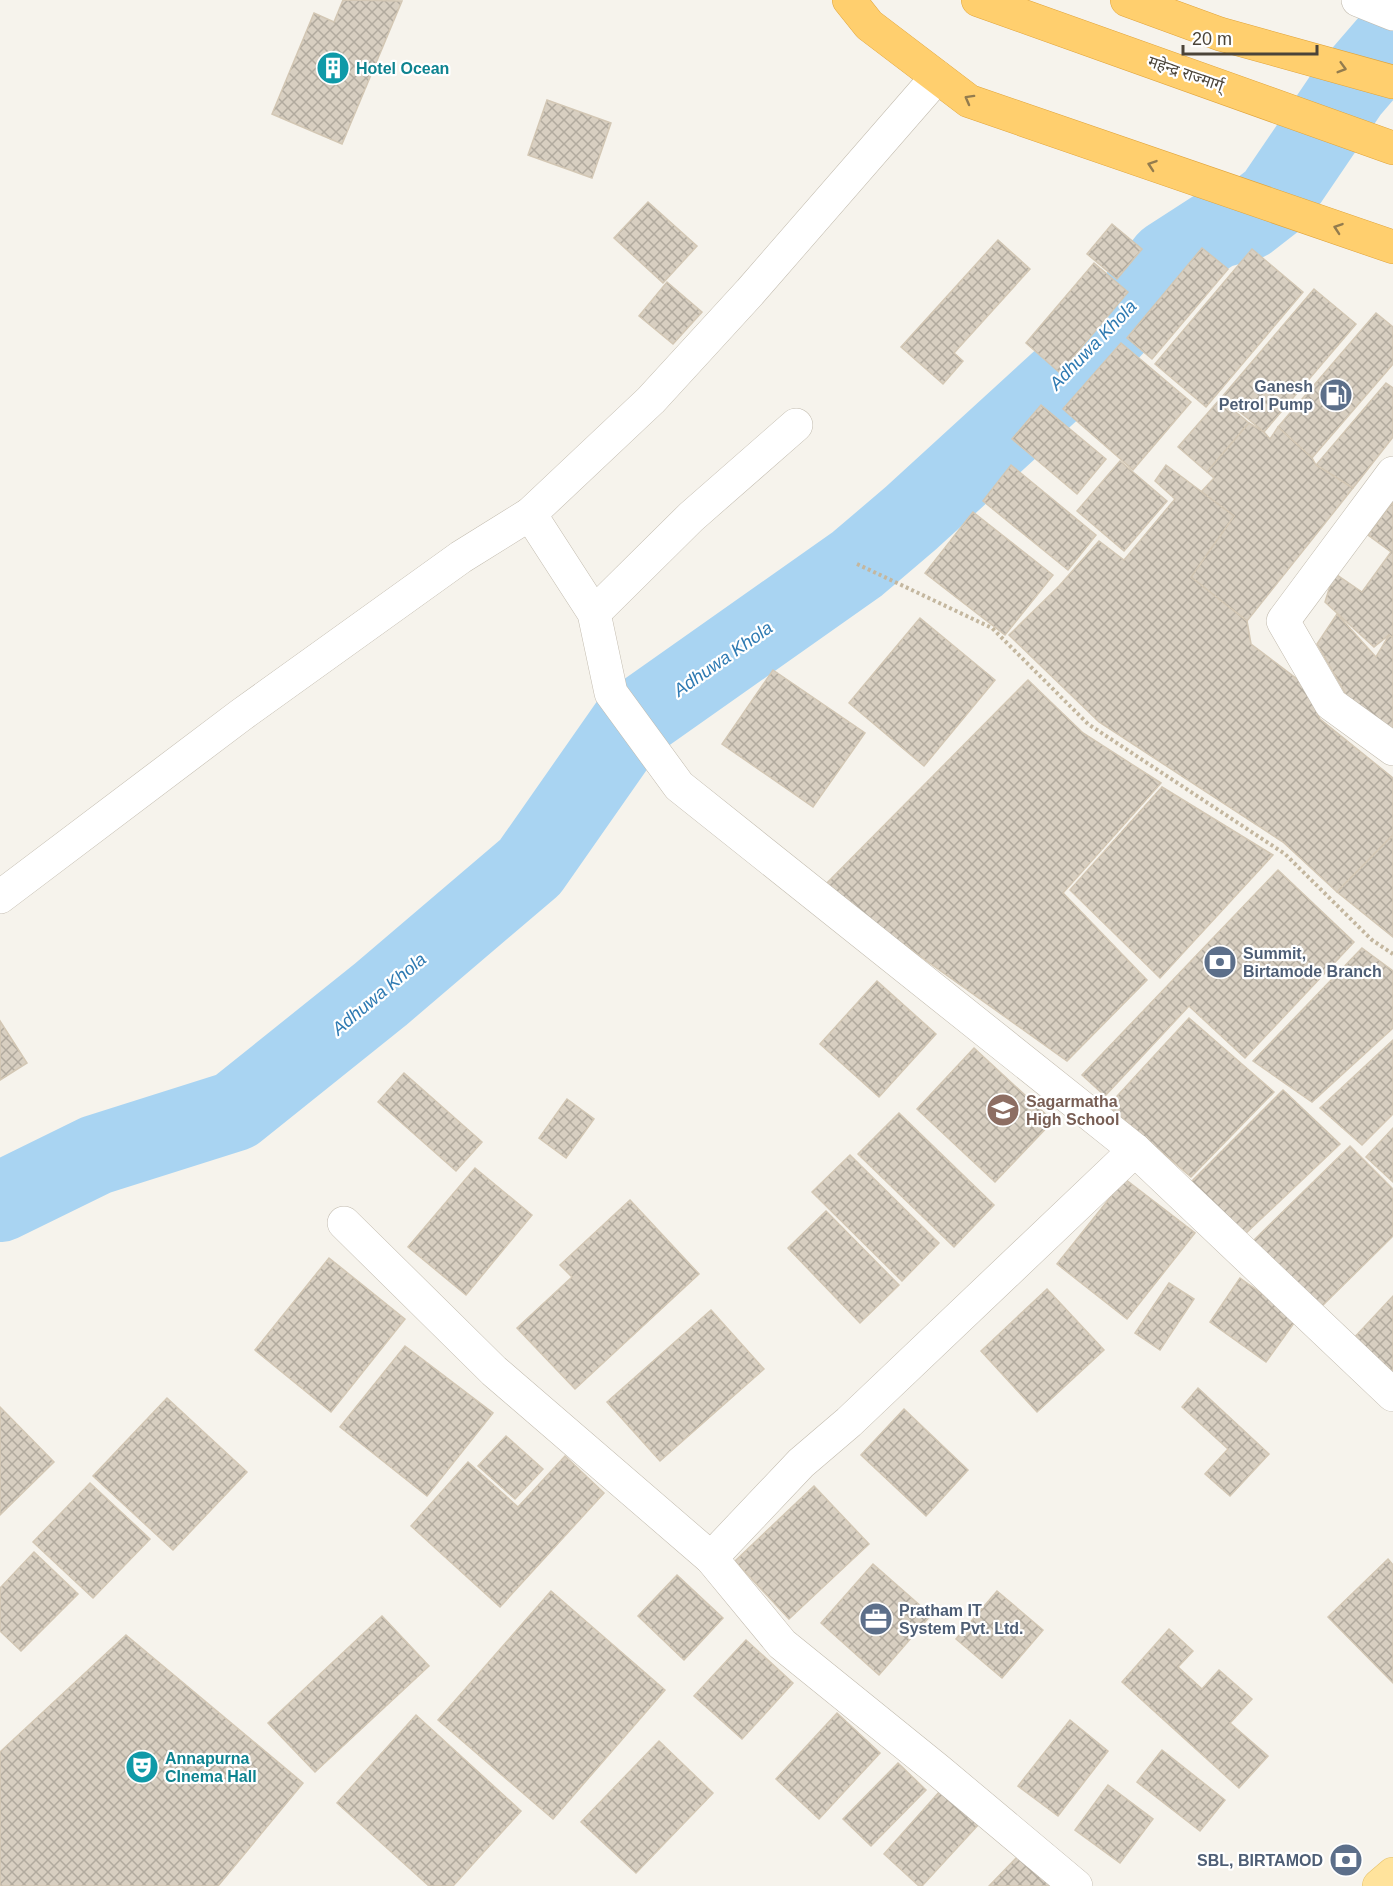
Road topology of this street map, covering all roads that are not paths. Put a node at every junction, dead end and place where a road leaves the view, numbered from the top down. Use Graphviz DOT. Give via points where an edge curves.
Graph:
graph roads {
  1 [pos="849,0"];
  2 [pos="978,0"];
  3 [pos="1127,0"];
  4 [pos="937,77"];
  5 [pos="1393,82"];
  6 [pos="1386,146"];
  7 [pos="1393,247"];
  8 [pos="796,425"];
  9 [pos="1393,473"];
  10 [pos="530,514"];
  11 [pos="594,613"];
  12 [pos="1393,749"];
  13 [pos="0,897"];
  14 [pos="1135,1150"];
  15 [pos="345,1223"];
  16 [pos="1393,1395"];
  17 [pos="711,1558"];
  18 [pos="1393,1874"];
  19 [pos="1076,1886"];
  20 [pos="1379,1886"];
  1 -- 4 [label="highway" via="869,25"];
  2 -- 6 [label="highway, महेन्द्र राज्मार्ग्"];
  3 -- 5 [label="highway, one-way" via="1220,34"];
  7 -- 4 [label="highway, one-way" via="969,101"];
  4 -- 10 [label="street" via="651,400"];
  8 -- 11 [label="street" via="691,517"];
  9 -- 12 [label="street" via="1282,621 1331,704"];
  10 -- 11 [label="street"];
  10 -- 13 [label="street" via="461,557 241,715"];
  11 -- 14 [label="street" via="611,693 679,786"];
  14 -- 16 [label="street"];
  14 -- 17 [label="street" via="849,1422 801,1462"];
  15 -- 17 [label="street" via="494,1371"];
  17 -- 19 [label="street" via="782,1644"];
  18 -- 20 [label="main road"];
}
